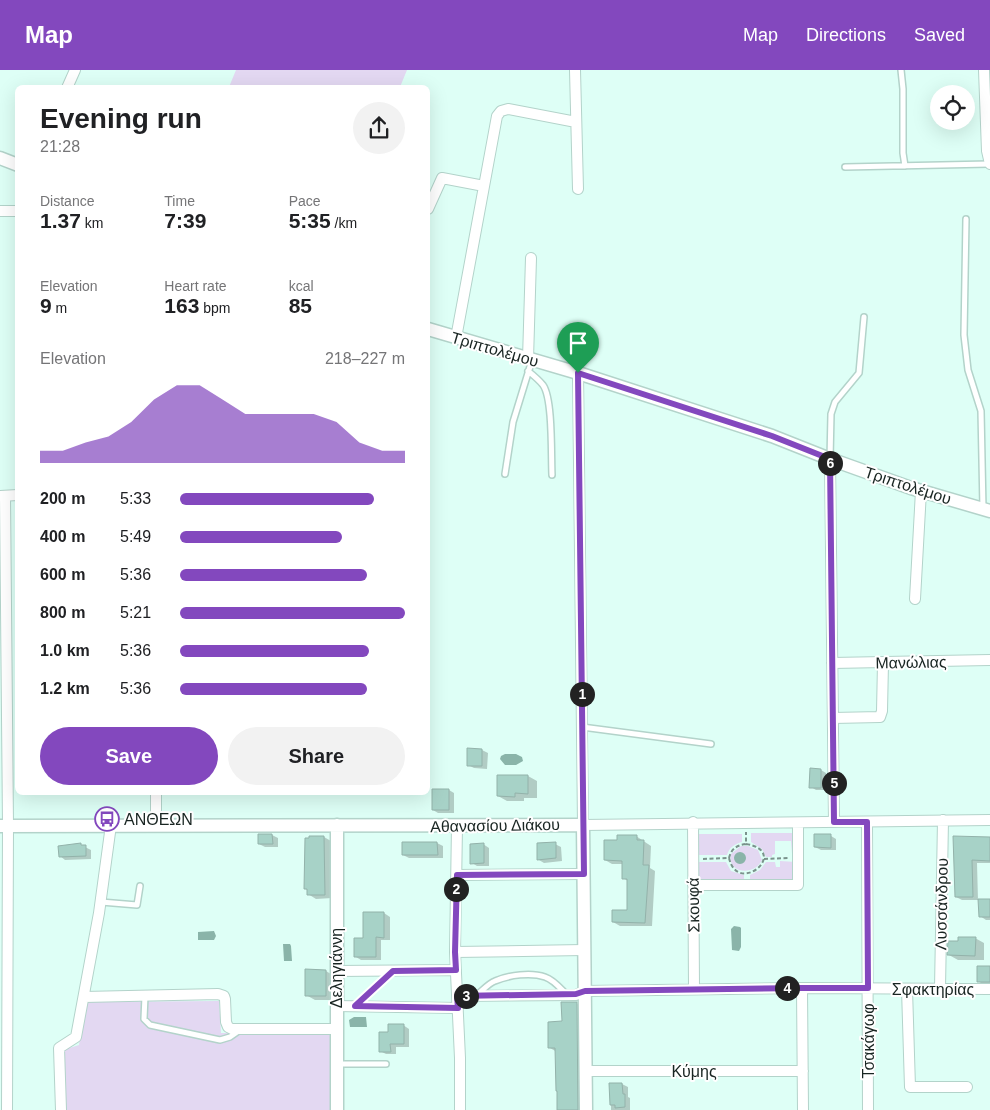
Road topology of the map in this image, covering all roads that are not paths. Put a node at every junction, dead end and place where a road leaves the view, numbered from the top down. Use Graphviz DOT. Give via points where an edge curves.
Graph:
graph roads {
  1 [pos="75,70"];
  2 [pos="575,70"];
  3 [pos="901,70"];
  4 [pos="984,70"];
  5 [pos="68,85"];
  6 [pos="576,122"];
  7 [pos="1,161"];
  8 [pos="15,164"];
  9 [pos="989,164"];
  10 [pos="905,166"];
  11 [pos="845,168"];
  12 [pos="484,186"];
  13 [pos="578,189"];
  14 [pos="430,205"];
  15 [pos="0,211"];
  16 [pos="15,211"];
  17 [pos="966,219"];
  18 [pos="531,258"];
  19 [pos="864,317"];
  20 [pos="430,330"];
  21 [pos="456,338"];
  22 [pos="530,363"];
  23 [pos="578,373"];
  24 [pos="830,459"];
  25 [pos="506,474"];
  26 [pos="552,475"];
  27 [pos="921,491"];
  28 [pos="3,496"];
  29 [pos="987,510"];
  30 [pos="915,599"];
  31 [pos="990,660"];
  32 [pos="832,663"];
  33 [pos="883,663"];
  34 [pos="3,676"];
  35 [pos="833,718"];
  36 [pos="582,728"];
  37 [pos="711,744"];
  38 [pos="156,795"];
  39 [pos="942,820"];
  40 [pos="990,820"];
  41 [pos="693,822"];
  42 [pos="834,822"];
  43 [pos="867,822"];
  44 [pos="798,823"];
  45 [pos="583,824"];
  46 [pos="112,825"];
  47 [pos="156,825"];
  48 [pos="337,825"];
  49 [pos="4,826"];
  50 [pos="456,826"];
  51 [pos="584,874"];
  52 [pos="457,875"];
  53 [pos="693,885"];
  54 [pos="140,886"];
  55 [pos="101,902"];
  56 [pos="584,950"];
  57 [pos="455,952"];
  58 [pos="456,970"];
  59 [pos="336,971"];
  60 [pos="393,971"];
  61 [pos="802,988"];
  62 [pos="868,988"];
  63 [pos="940,988"];
  64 [pos="694,989"];
  65 [pos="908,989"];
  66 [pos="990,989"];
  67 [pos="585,991"];
  68 [pos="566,994"];
  69 [pos="145,995"];
  70 [pos="457,996"];
  71 [pos="475,996"];
  72 [pos="84,997"];
  73 [pos="336,1006"];
  74 [pos="355,1006"];
  75 [pos="458,1008"];
  76 [pos="241,1029"];
  77 [pos="336,1029"];
  78 [pos="337,1064"];
  79 [pos="386,1064"];
  80 [pos="586,1071"];
  81 [pos="803,1071"];
  82 [pos="966,1087"];
  83 [pos="7,1110"];
  84 [pos="60,1110"];
  85 [pos="337,1110"];
  86 [pos="460,1110"];
  87 [pos="586,1110"];
  88 [pos="803,1110"];
  89 [pos="868,1110"];
  1 -- 5 [label="street"];
  2 -- 6 [label="street"];
  3 -- 10 [label="lane"];
  4 -- 9 [label="street"];
  6 -- 12 [label="street" via="501,111 497,116"];
  6 -- 13 [label="street"];
  7 -- 8 [label="street"];
  9 -- 10 [label="lane"];
  10 -- 11 [label="lane"];
  12 -- 14 [label="street" via="442,178"];
  12 -- 21 [label="street"];
  15 -- 16 [label="street"];
  17 -- 29 [label="lane" via="964,335 968,370 982,411"];
  18 -- 22 [label="street"];
  19 -- 24 [label="lane" via="859,374 835,402 831,414"];
  20 -- 21 [label="street, Τριπτολέμου"];
  21 -- 22 [label="street, Τριπτολέμου"];
  22 -- 23 [label="street, Τριπτολέμου"];
  22 -- 25 [label="lane" via="513,422"];
  22 -- 26 [label="lane" via="547,392"];
  23 -- 24 [label="street, Τριπτολέμου" via="772,436"];
  23 -- 36 [label="street"];
  24 -- 27 [label="street, Τριπτολέμου"];
  24 -- 32 [label="street"];
  27 -- 29 [label="street, Τριπτολέμου"];
  27 -- 30 [label="street"];
  28 -- 34 [label="street"];
  31 -- 33 [label="street, Μανώλιας"];
  32 -- 33 [label="street, Μανώλιας"];
  32 -- 35 [label="street"];
  33 -- 35 [label="street" via="880,717"];
  34 -- 49 [label="street"];
  35 -- 42 [label="street"];
  36 -- 37 [label="lane"];
  36 -- 45 [label="street"];
  38 -- 47 [label="street"];
  39 -- 40 [label="street, Αθανασίου Διάκου"];
  39 -- 43 [label="street, Αθανασίου Διάκου"];
  39 -- 63 [label="street, Λυσσάνδρου"];
  41 -- 44 [label="street, Αθανασίου Διάκου"];
  41 -- 45 [label="street, Αθανασίου Διάκου"];
  41 -- 53 [label="street, Σκουφά"];
  42 -- 43 [label="street, Αθανασίου Διάκου"];
  42 -- 44 [label="street, Αθανασίου Διάκου"];
  43 -- 62 [label="street, Τσακάγωφ"];
  44 -- 53 [label="street" via="798,885"];
  45 -- 50 [label="street, Αθανασίου Διάκου"];
  45 -- 51 [label="street"];
  46 -- 47 [label="street, Αθανασίου Διάκου"];
  46 -- 49 [label="street, Αθανασίου Διάκου"];
  46 -- 55 [label="street"];
  47 -- 48 [label="street, Αθανασίου Διάκου"];
  48 -- 50 [label="street, Αθανασίου Διάκου"];
  48 -- 59 [label="street, Δεληγιάννη"];
  49 -- 83 [label="street"];
  50 -- 52 [label="street"];
  51 -- 52 [label="street"];
  51 -- 56 [label="street"];
  52 -- 57 [label="street"];
  53 -- 64 [label="street, Σκουφά"];
  54 -- 55 [label="lane" via="137,905"];
  55 -- 72 [label="street"];
  56 -- 57 [label="street"];
  56 -- 67 [label="street"];
  57 -- 58 [label="street"];
  58 -- 60 [label="street"];
  58 -- 70 [label="street"];
  59 -- 60 [label="street"];
  59 -- 73 [label="street, Δεληγιάννη"];
  60 -- 74 [label="lane"];
  61 -- 62 [label="street, Σφακτηρίας"];
  61 -- 64 [label="street, Σφακτηρίας"];
  61 -- 81 [label="street"];
  62 -- 65 [label="street, Σφακτηρίας"];
  62 -- 89 [label="street, Τσακάγωφ"];
  63 -- 65 [label="street, Σφακτηρίας"];
  63 -- 66 [label="street, Σφακτηρίας"];
  64 -- 67 [label="street, Σφακτηρίας"];
  65 -- 82 [label="street" via="910,1087"];
  67 -- 68 [label="street, Σφακτηρίας"];
  67 -- 80 [label="street"];
  68 -- 71 [label="street, Σφακτηρίας"];
  68 -- 71 [label="lane" via="545,977 529,975 493,981"];
  69 -- 72 [label="street"];
  69 -- 76 [label="street" via="224,996 228,1028"];
  69 -- 76 [label="lane" via="144,1019 150,1025 220,1040 230,1038"];
  70 -- 71 [label="street, Σφακτηρίας"];
  70 -- 75 [label="street"];
  72 -- 84 [label="street" via="76,1038 59,1048"];
  73 -- 74 [label="street"];
  73 -- 77 [label="street, Δεληγιάννη"];
  74 -- 75 [label="street"];
  75 -- 86 [label="street"];
  76 -- 77 [label="street"];
  77 -- 78 [label="street, Δεληγιάννη"];
  78 -- 79 [label="lane"];
  78 -- 85 [label="street, Δεληγιάννη"];
  80 -- 81 [label="street, Κύμης"];
  80 -- 87 [label="street"];
  81 -- 88 [label="street"];
}
